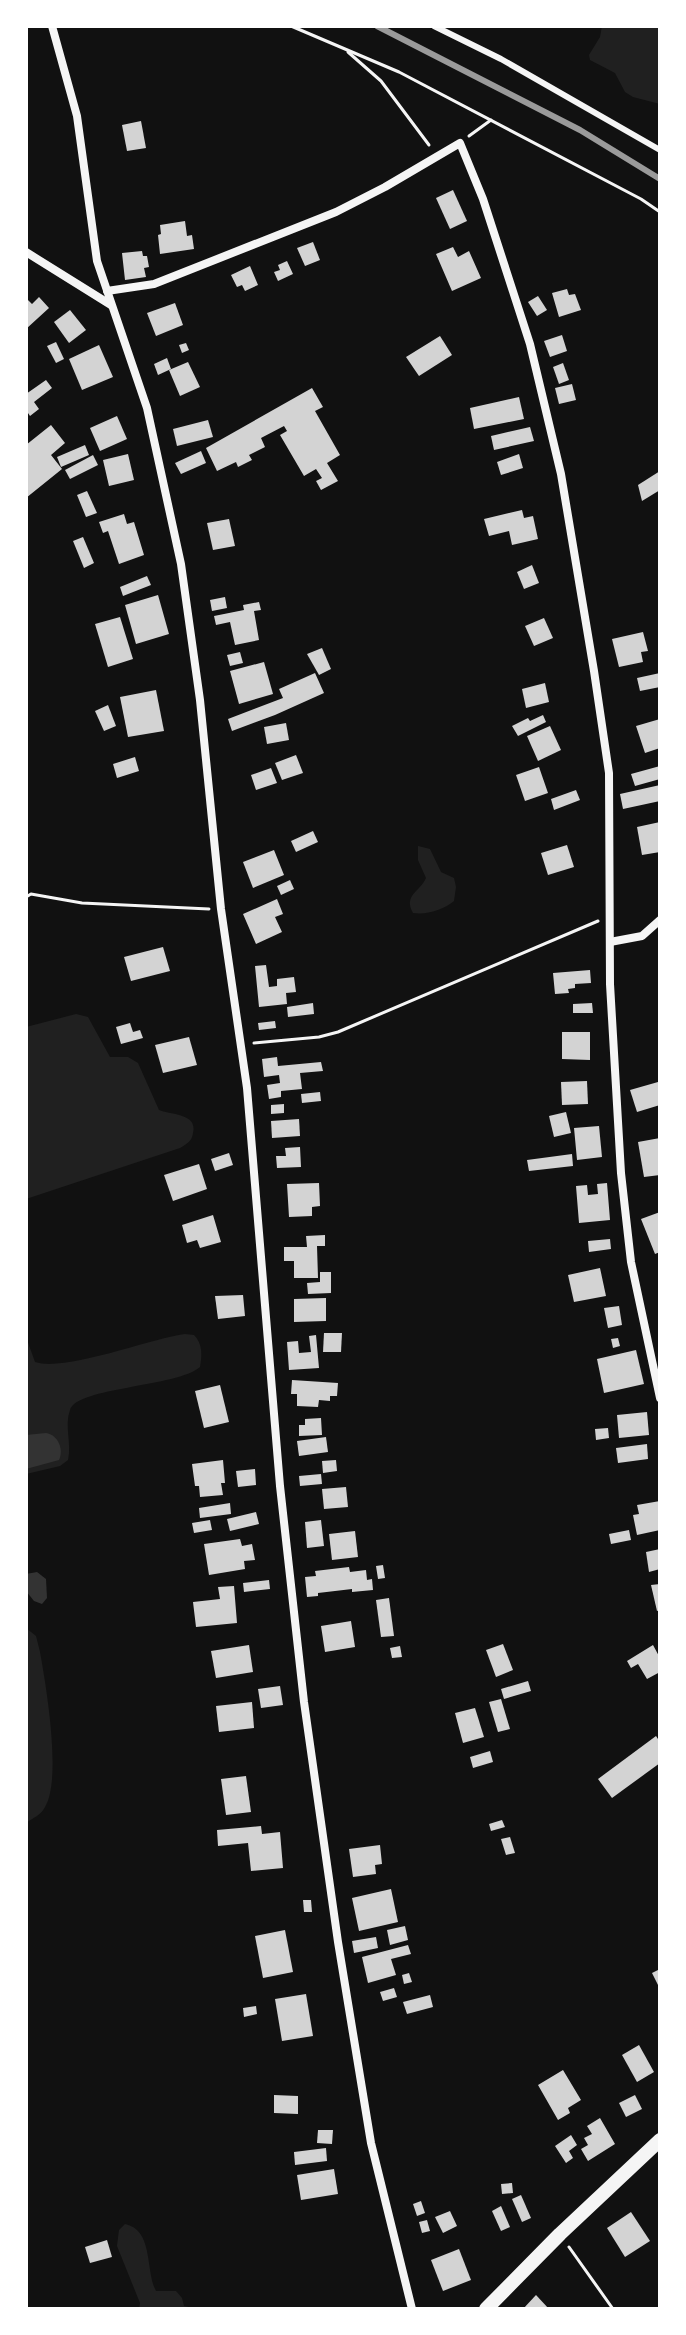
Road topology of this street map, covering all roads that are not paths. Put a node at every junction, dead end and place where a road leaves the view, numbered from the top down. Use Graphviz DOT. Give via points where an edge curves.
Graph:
graph roads {
  1 [pos="52,26"];
  2 [pos="434,26"];
  3 [pos="660,150"];
  4 [pos="26,252"];
  5 [pos="107,291"];
  6 [pos="112,305"];
  7 [pos="660,920"];
  8 [pos="610,942"];
  9 [pos="660,1398"];
  10 [pos="660,2140"];
  11 [pos="412,2309"];
  12 [pos="486,2309"];
  1 -- 5 [label="street" via="73,97 94,249"];
  2 -- 3 [label="lane"];
  4 -- 6 [label="street"];
  5 -- 6 [label="street"];
  5 -- 8 [label="street" via="154,284 310,223 460,143 530,344 561,474 607,754"];
  6 -- 11 [label="street" via="147,408 181,564 253,1145 280,1486 304,1702 366,2114"];
  7 -- 8 [label="street" via="642,936"];
  8 -- 9 [label="street" via="613,1059 628,1239"];
  10 -- 12 [label="street"];
}
